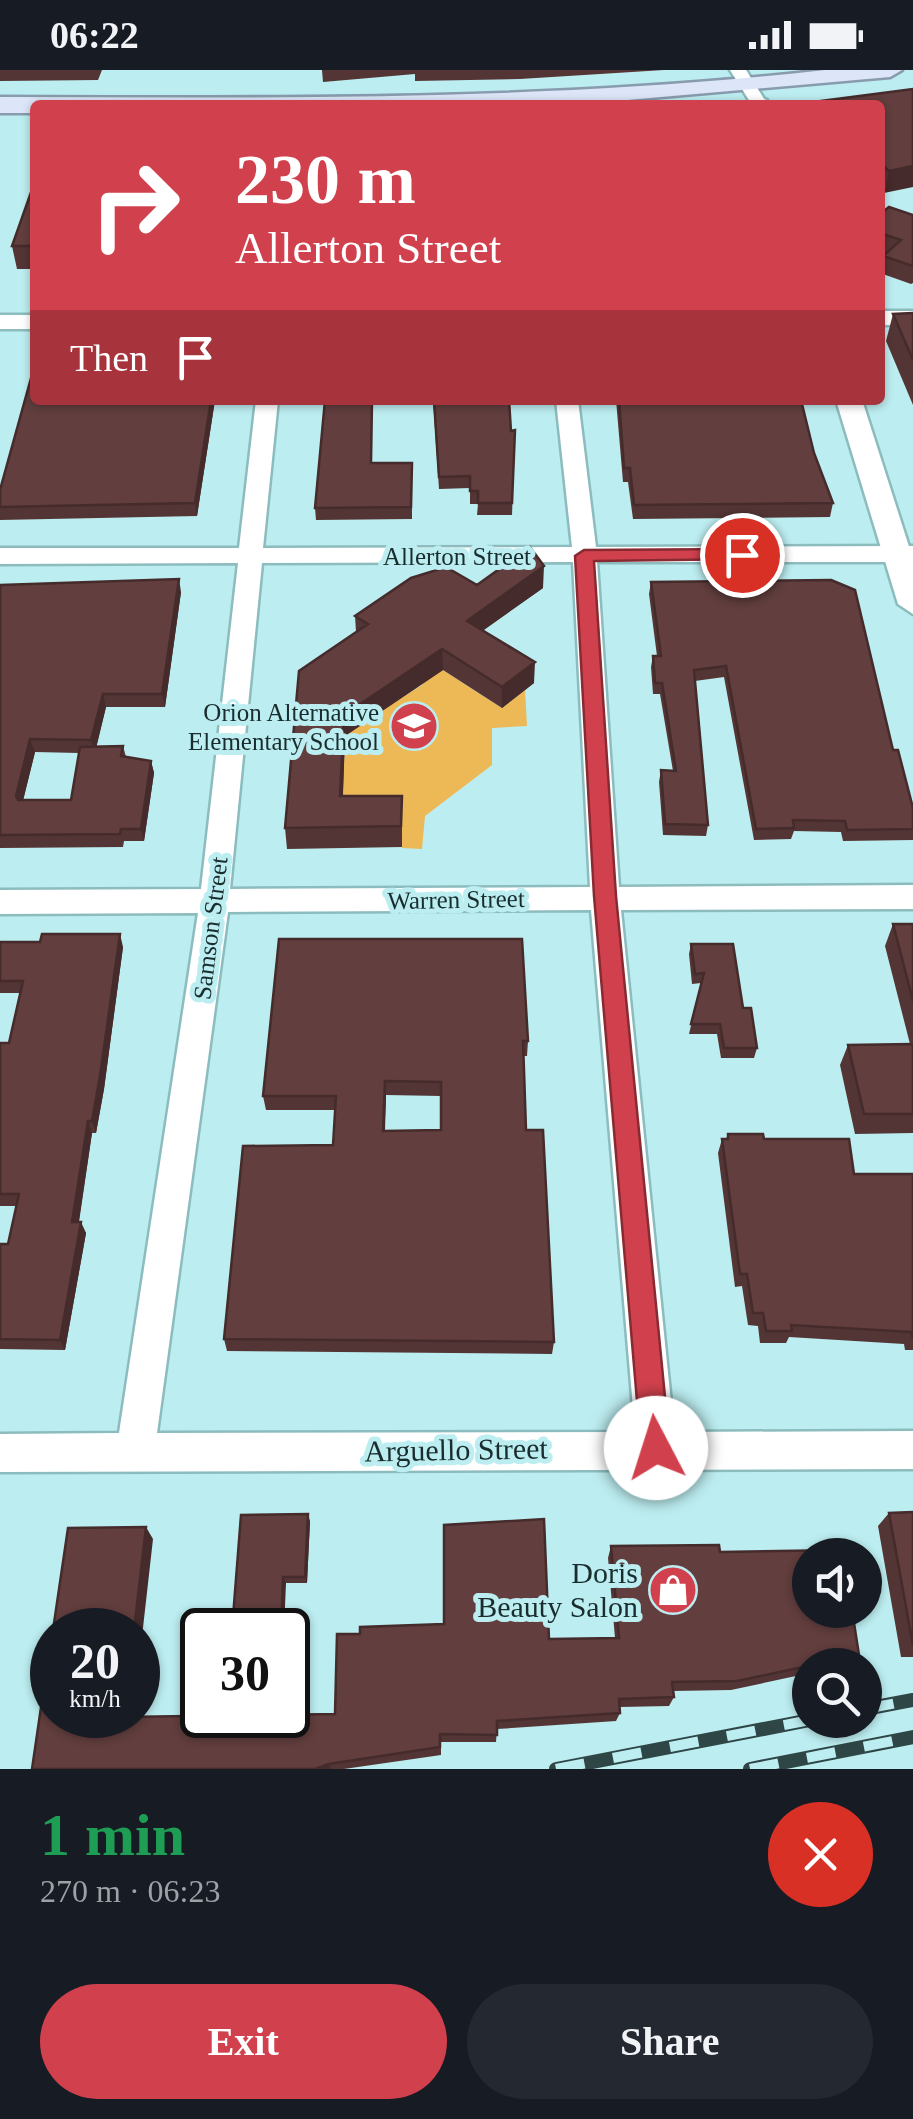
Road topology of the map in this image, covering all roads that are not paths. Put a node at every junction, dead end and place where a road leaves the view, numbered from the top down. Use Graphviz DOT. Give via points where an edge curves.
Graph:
graph roads {
  1 [pos="890,70"];
  2 [pos="913,87"];
  3 [pos="751,94"];
  4 [pos="485,100"];
  5 [pos="0,104"];
  6 [pos="30,104"];
  7 [pos="0,122"];
  8 [pos="30,122"];
  9 [pos="885,318"];
  10 [pos="913,318"];
  11 [pos="0,322"];
  12 [pos="30,322"];
  13 [pos="266,405"];
  14 [pos="567,405"];
  15 [pos="851,405"];
  16 [pos="904,554"];
  17 [pos="0,556"];
  18 [pos="252,556"];
  19 [pos="584,556"];
  20 [pos="913,604"];
  21 [pos="605,896"];
  22 [pos="913,897"];
  23 [pos="0,902"];
  24 [pos="214,904"];
  25 [pos="656,1448"];
  26 [pos="913,1450"];
  27 [pos="0,1452"];
  28 [pos="135,1454"];
  1 -- 3 [label="main road"];
  2 -- 3 [label="main road"];
  3 -- 4 [label="main road"];
  5 -- 6 [label="main road"];
  7 -- 8 [label="main road"];
  9 -- 10 [label="street"];
  11 -- 12 [label="street"];
  13 -- 18 [label="street, Samson Street"];
  14 -- 19 [label="street"];
  15 -- 16 [label="street"];
  16 -- 19 [label="street, Allerton Street"];
  16 -- 20 [label="street"];
  17 -- 18 [label="street, Allerton Street"];
  18 -- 19 [label="street, Allerton Street"];
  18 -- 24 [label="street, Samson Street"];
  19 -- 21 [label="street"];
  21 -- 22 [label="street, Warren Street"];
  21 -- 24 [label="street, Warren Street"];
  21 -- 25 [label="street"];
  23 -- 24 [label="street, Warren Street"];
  24 -- 28 [label="street, Samson Street"];
  25 -- 26 [label="street, Arguello Street"];
  25 -- 28 [label="street, Arguello Street"];
  27 -- 28 [label="street, Arguello Street"];
}
